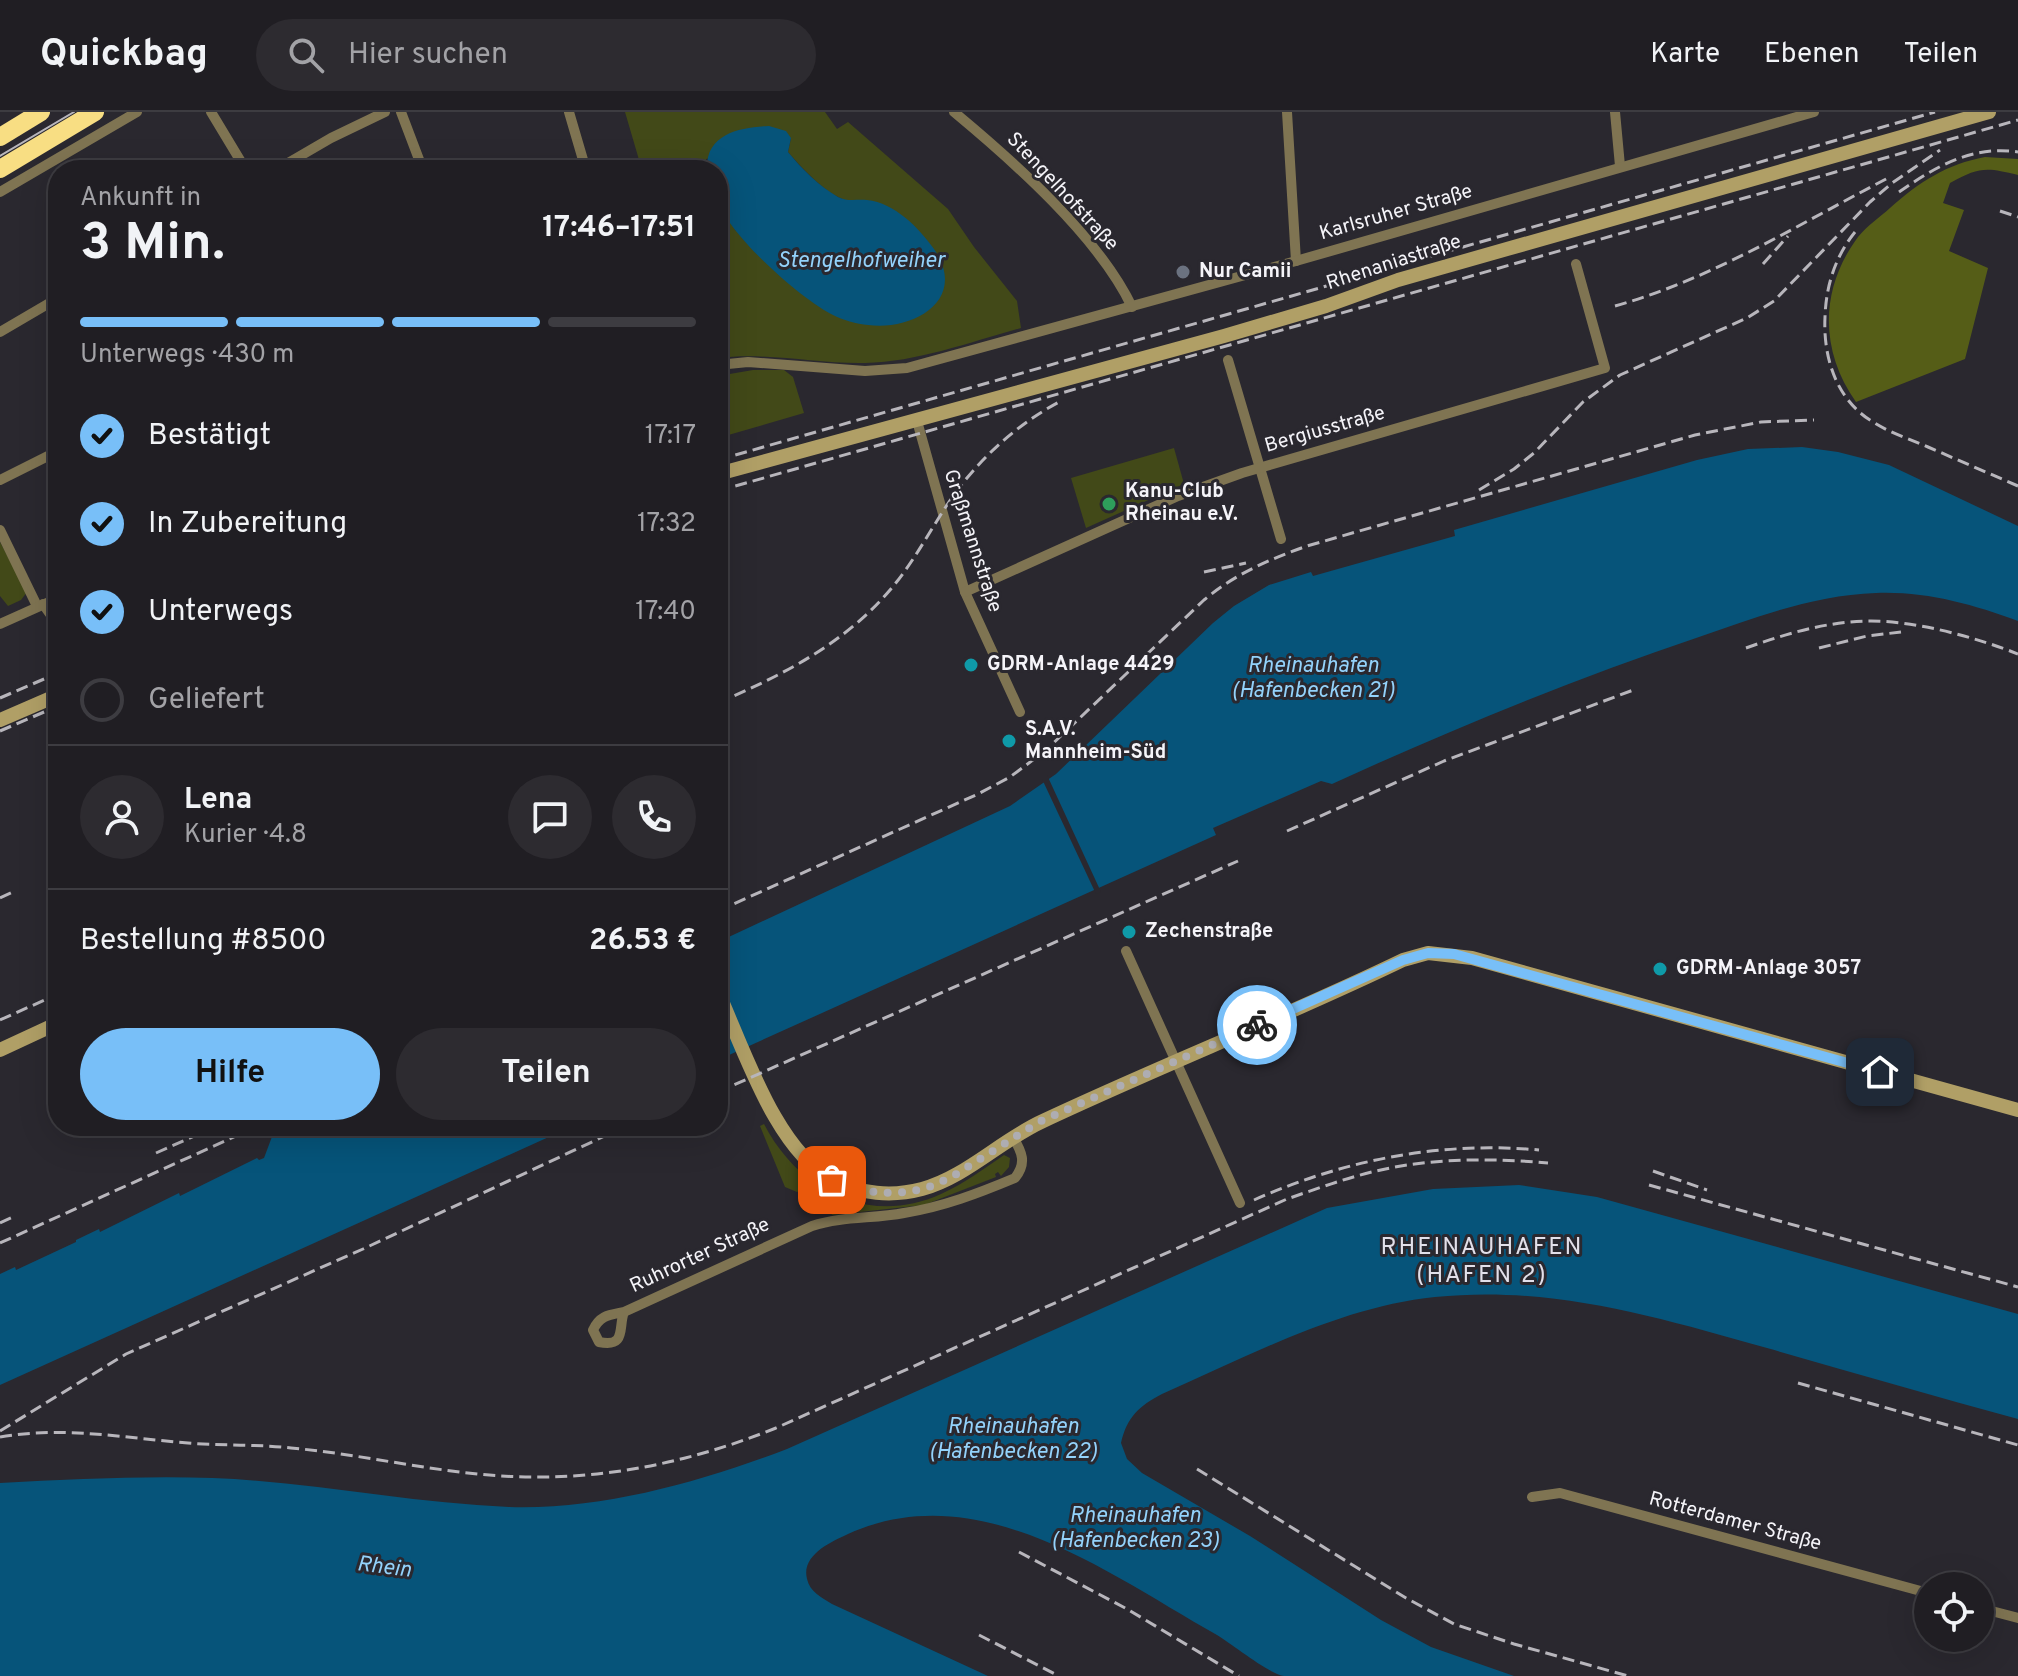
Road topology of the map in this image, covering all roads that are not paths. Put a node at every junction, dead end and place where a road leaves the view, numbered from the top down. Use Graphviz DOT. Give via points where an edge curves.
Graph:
graph roads {
  1 [pos="25,112"];
  2 [pos="41,112"];
  3 [pos="95,112"];
  4 [pos="137,112"];
  5 [pos="211,112"];
  6 [pos="385,112"];
  7 [pos="401,112"];
  8 [pos="569,112"];
  9 [pos="954,112"];
  10 [pos="1287,112"];
  11 [pos="1615,112"];
  12 [pos="1814,112"];
  13 [pos="1989,112"];
  14 [pos="0,135"];
  15 [pos="55,160"];
  16 [pos="240,160"];
  17 [pos="293,160"];
  18 [pos="419,160"];
  19 [pos="583,160"];
  20 [pos="48,164"];
  21 [pos="1620,166"];
  22 [pos="0,169"];
  23 [pos="0,192"];
  24 [pos="1296,261"];
  25 [pos="1576,264"];
  26 [pos="48,304"];
  27 [pos="1132,307"];
  28 [pos="0,332"];
  29 [pos="1228,360"];
  30 [pos="728,364"];
  31 [pos="917,421"];
  32 [pos="48,456"];
  33 [pos="1261,468"];
  34 [pos="728,471"];
  35 [pos="0,480"];
  36 [pos="0,530"];
  37 [pos="1281,539"];
  38 [pos="965,592"];
  39 [pos="48,602"];
  40 [pos="40,605"];
  41 [pos="48,614"];
  42 [pos="1,621"];
  43 [pos="48,699"];
  44 [pos="1020,712"];
  45 [pos="0,720"];
  46 [pos="1126,951"];
  47 [pos="728,1014"];
  48 [pos="48,1028"];
  49 [pos="0,1050"];
  50 [pos="1175,1060"];
  51 [pos="2018,1110"];
  52 [pos="1013,1137"];
  53 [pos="1240,1203"];
  54 [pos="624,1312"];
  55 [pos="1532,1497"];
  56 [pos="1914,1589"];
  57 [pos="1994,1612"];
  58 [pos="2018,1618"];
  1 -- 14 [label="highway" via="6,124"];
  2 -- 14 [label="highway"];
  3 -- 22 [label="highway"];
  4 -- 15 [label="street"];
  5 -- 16 [label="street"];
  6 -- 17 [label="street"];
  7 -- 18 [label="street"];
  8 -- 19 [label="street"];
  9 -- 27 [label="street, Stengelhofstraße" via="1058,208 1123,287"];
  10 -- 24 [label="street"];
  11 -- 21 [label="street"];
  12 -- 21 [label="street, Karlsruher Straße"];
  13 -- 31 [label="street, Rhenaniastraße"];
  20 -- 23 [label="street"];
  21 -- 24 [label="street, Karlsruher Straße"];
  24 -- 27 [label="street, Karlsruher Straße"];
  25 -- 33 [label="street, Bergiusstraße" via="1605,368"];
  26 -- 28 [label="street"];
  27 -- 30 [label="street, Karlsruher Straße" via="907,368"];
  29 -- 33 [label="street"];
  31 -- 34 [label="street, Rhenaniastraße"];
  31 -- 38 [label="street, Graßmannstraße"];
  32 -- 35 [label="street"];
  33 -- 37 [label="street"];
  33 -- 38 [label="street, Bergiusstraße" via="1178,496"];
  36 -- 40 [label="street"];
  38 -- 44 [label="street, Graßmannstraße"];
  39 -- 40 [label="street"];
  40 -- 41 [label="street"];
  40 -- 42 [label="street"];
  43 -- 45 [label="street"];
  46 -- 50 [label="street"];
  47 -- 52 [label="street" via="775,1118 799,1155 843,1184 869,1192 921,1189 950,1178"];
  48 -- 49 [label="street"];
  50 -- 51 [label="street" via="1403,960 1428,953 1454,954"];
  50 -- 52 [label="street"];
  50 -- 53 [label="street"];
  52 -- 54 [label="street, Ruhrorter Straße" via="1024,1158 1015,1178 943,1205 812,1226"];
  55 -- 56 [label="street, Rotterdamer Straße" via="1560,1493"];
  57 -- 58 [label="street"];
}
